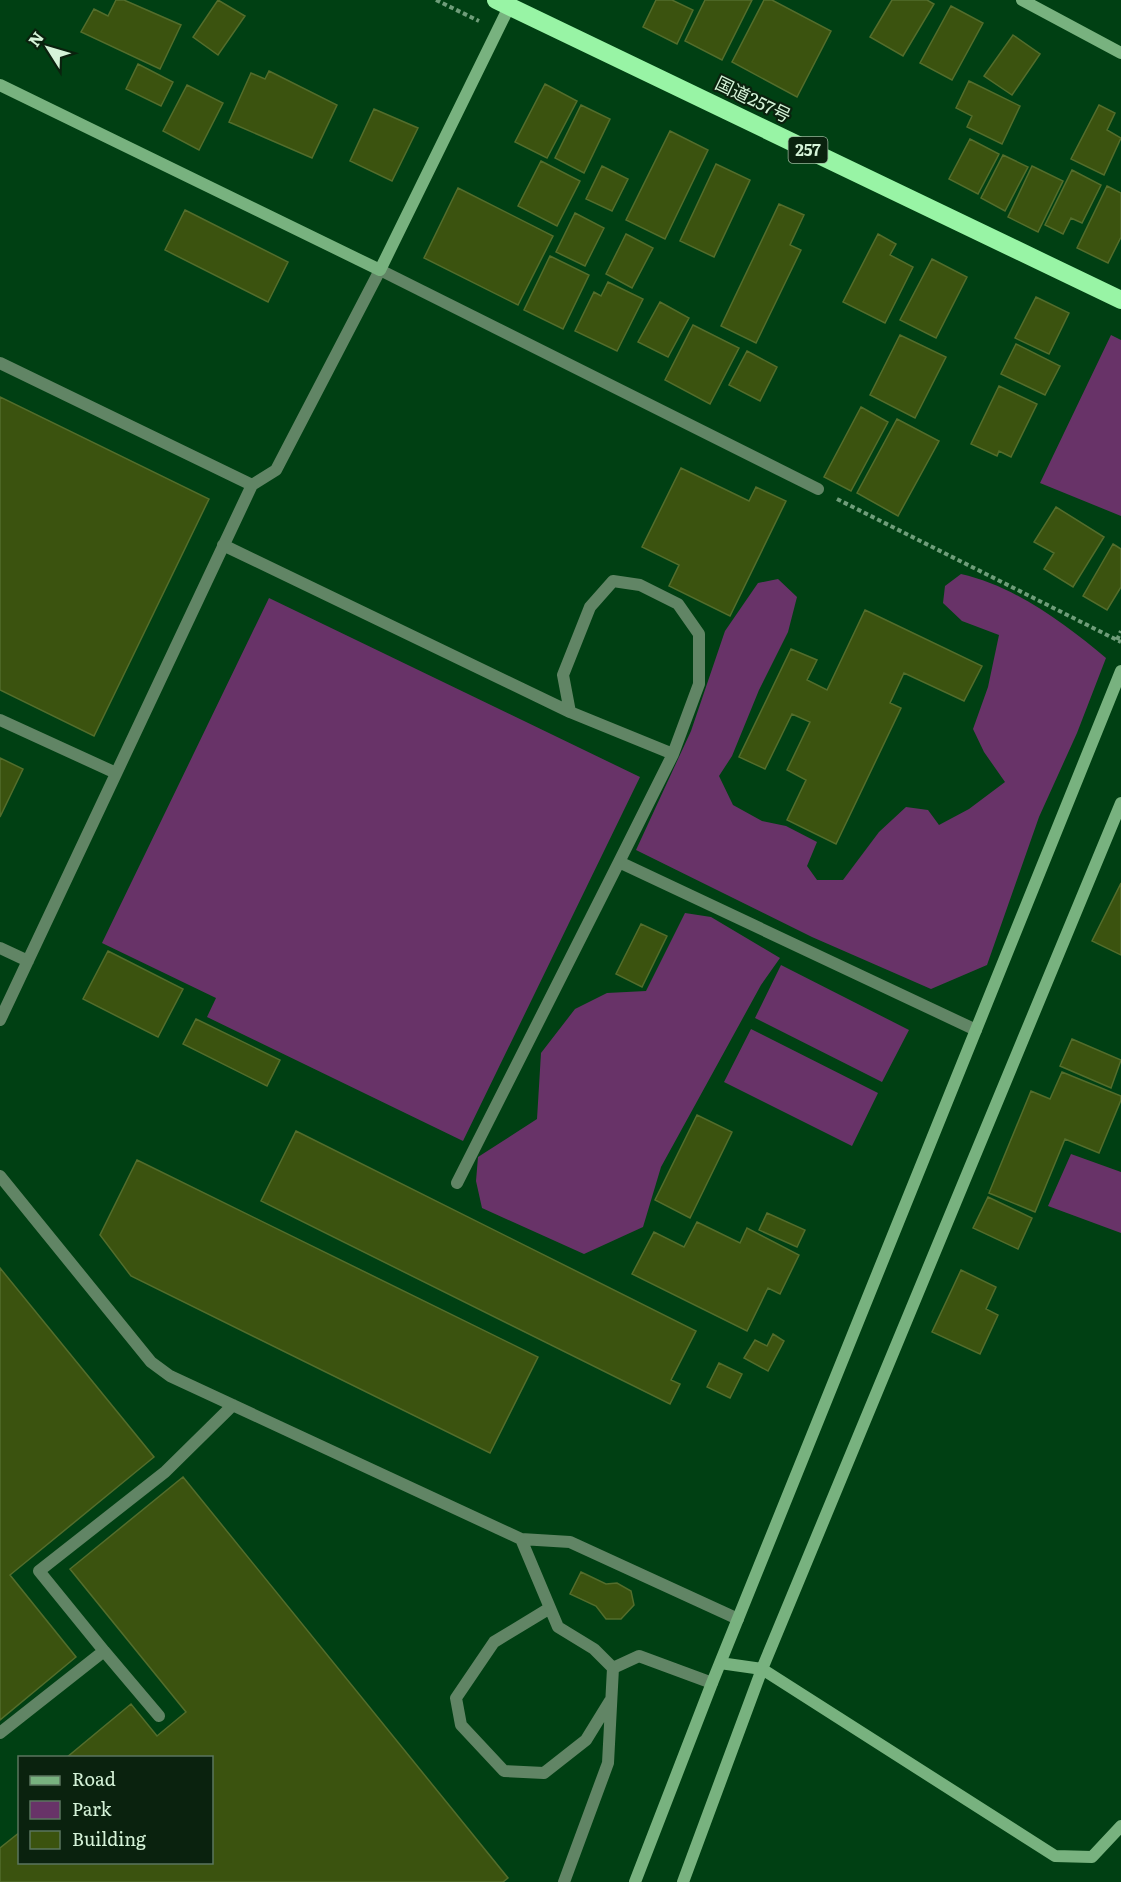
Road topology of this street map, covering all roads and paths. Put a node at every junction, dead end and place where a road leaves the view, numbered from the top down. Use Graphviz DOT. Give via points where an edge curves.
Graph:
graph roads {
  1 [pos="1022,0"];
  2 [pos="503,4"];
  3 [pos="1121,53"];
  4 [pos="0,85"];
  5 [pos="380,270"];
  6 [pos="1121,300"];
  7 [pos="0,363"];
  8 [pos="252,485"];
  9 [pos="818,489"];
  10 [pos="223,545"];
  11 [pos="1121,631"];
  12 [pos="1119,641"];
  13 [pos="1121,671"];
  14 [pos="570,712"];
  15 [pos="0,720"];
  16 [pos="674,754"];
  17 [pos="116,773"];
  18 [pos="1121,803"];
  19 [pos="620,862"];
  20 [pos="0,948"];
  21 [pos="28,961"];
  22 [pos="0,1020"];
  23 [pos="976,1030"];
  24 [pos="0,1176"];
  25 [pos="457,1183"];
  26 [pos="233,1405"];
  27 [pos="522,1539"];
  28 [pos="550,1608"];
  29 [pos="738,1619"];
  30 [pos="104,1650"];
  31 [pos="720,1663"];
  32 [pos="613,1668"];
  33 [pos="762,1669"];
  34 [pos="712,1683"];
  35 [pos="611,1700"];
  36 [pos="159,1716"];
  37 [pos="0,1733"];
  38 [pos="1121,1826"];
  39 [pos="564,1882"];
  40 [pos="635,1882"];
  41 [pos="683,1882"];
  1 -- 3 [label="street"];
  2 -- 5 [label="street"];
  2 -- 6 [label="highway, 国道257号 / 257"];
  4 -- 5 [label="street"];
  5 -- 8 [label="street" via="276,470"];
  5 -- 9 [label="street"];
  7 -- 8 [label="street"];
  8 -- 10 [label="street"];
  9 -- 12 [label="path"];
  10 -- 14 [label="street"];
  10 -- 17 [label="street"];
  11 -- 12 [label="path"];
  13 -- 23 [label="street"];
  14 -- 16 [label="street"];
  14 -- 16 [label="street" via="562,675 590,607 613,581 640,585 678,604 699,634 699,684"];
  15 -- 17 [label="street"];
  16 -- 19 [label="street"];
  17 -- 21 [label="street"];
  18 -- 33 [label="street"];
  19 -- 23 [label="street"];
  19 -- 25 [label="street"];
  20 -- 21 [label="street"];
  21 -- 22 [label="street"];
  23 -- 29 [label="street"];
  24 -- 26 [label="street" via="151,1362 170,1376"];
  26 -- 27 [label="street"];
  26 -- 30 [label="street" via="165,1472 39,1571"];
  27 -- 28 [label="street"];
  27 -- 29 [label="street" via="570,1542"];
  28 -- 32 [label="street" via="558,1627 594,1649"];
  28 -- 35 [label="street" via="494,1642 456,1698 461,1725 504,1771 544,1773 586,1740"];
  29 -- 31 [label="street"];
  30 -- 36 [label="street"];
  30 -- 37 [label="street"];
  31 -- 33 [label="street"];
  31 -- 34 [label="street"];
  32 -- 34 [label="street" via="639,1656"];
  32 -- 35 [label="street"];
  33 -- 38 [label="street" via="1055,1856 1092,1857"];
  33 -- 41 [label="street"];
  34 -- 40 [label="street"];
  35 -- 39 [label="street" via="608,1763"];
}
